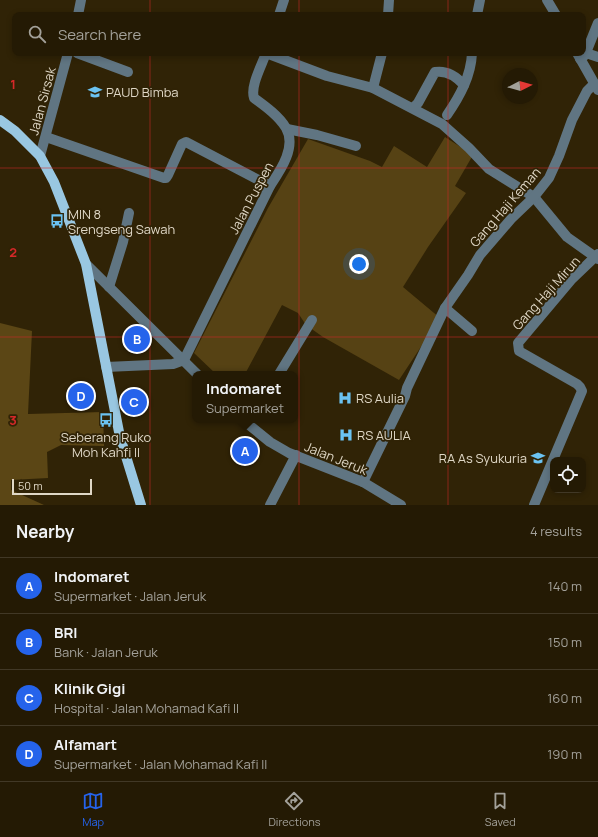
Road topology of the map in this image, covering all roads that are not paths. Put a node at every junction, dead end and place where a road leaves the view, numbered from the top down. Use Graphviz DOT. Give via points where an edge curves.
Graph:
graph roads {
  1 [pos="81,0"];
  2 [pos="284,0"];
  3 [pos="389,0"];
  4 [pos="480,0"];
  5 [pos="547,0"];
  6 [pos="79,12"];
  7 [pos="280,12"];
  8 [pos="388,12"];
  9 [pos="478,12"];
  10 [pos="554,12"];
  11 [pos="598,23"];
  12 [pos="586,46"];
  13 [pos="67,56"];
  14 [pos="85,56"];
  15 [pos="265,56"];
  16 [pos="274,56"];
  17 [pos="381,56"];
  18 [pos="472,56"];
  19 [pos="581,56"];
  20 [pos="586,56"];
  21 [pos="598,57"];
  22 [pos="128,72"];
  23 [pos="464,84"];
  24 [pos="596,87"];
  25 [pos="373,88"];
  26 [pos="413,108"];
  27 [pos="447,115"];
  28 [pos="0,120"];
  29 [pos="287,129"];
  30 [pos="46,137"];
  31 [pos="356,146"];
  32 [pos="40,156"];
  33 [pos="270,186"];
  34 [pos="534,198"];
  35 [pos="129,214"];
  36 [pos="597,257"];
  37 [pos="86,264"];
  38 [pos="109,286"];
  39 [pos="445,308"];
  40 [pos="312,320"];
  41 [pos="472,331"];
  42 [pos="184,360"];
  43 [pos="106,367"];
  44 [pos="194,371"];
  45 [pos="281,371"];
  46 [pos="250,423"];
  47 [pos="296,455"];
  48 [pos="363,482"];
  49 [pos="141,505"];
  50 [pos="270,505"];
  51 [pos="401,505"];
  52 [pos="534,505"];
  1 -- 6 [label="street"];
  2 -- 7 [label="street"];
  3 -- 8 [label="street"];
  4 -- 9 [label="street"];
  5 -- 10 [label="street"];
  11 -- 12 [label="street"];
  13 -- 30 [label="street, Jalan Sirsak"];
  14 -- 22 [label="street"];
  15 -- 29 [label="street" via="253,86 253,95 282,121"];
  16 -- 25 [label="street" via="327,76"];
  17 -- 25 [label="street"];
  18 -- 23 [label="street" via="472,65"];
  19 -- 24 [label="street"];
  20 -- 21 [label="street"];
  23 -- 26 [label="street" via="443,70 435,72"];
  23 -- 27 [label="street"];
  24 -- 34 [label="street, Gang Haji Keman" via="587,91 572,120 549,178"];
  25 -- 26 [label="street"];
  26 -- 34 [label="street" via="442,124 489,169"];
  28 -- 32 [label="main road"];
  29 -- 31 [label="street"];
  29 -- 33 [label="street, Jalan Puspen" via="288,153"];
  30 -- 32 [label="street, Jalan Sirsak"];
  30 -- 33 [label="street" via="164,178 168,175 182,144 186,142"];
  32 -- 37 [label="main road" via="54,182"];
  33 -- 42 [label="street, Jalan Puspen"];
  34 -- 36 [label="street" via="567,237"];
  34 -- 39 [label="street, Gang Haji Keman" via="511,219 484,250"];
  35 -- 38 [label="street"];
  36 -- 52 [label="street, Gang Haji Mirun" via="571,280 518,343 519,351 577,384 582,390"];
  37 -- 38 [label="street"];
  37 -- 43 [label="main road"];
  38 -- 42 [label="street"];
  39 -- 41 [label="street"];
  39 -- 48 [label="street, Gang Haji Keman"];
  40 -- 45 [label="street"];
  42 -- 43 [label="street" via="173,364"];
  42 -- 44 [label="street"];
  43 -- 49 [label="main road" via="120,437"];
  46 -- 47 [label="street, Jalan Jeruk" via="270,442"];
  47 -- 48 [label="street, Jalan Jeruk"];
  47 -- 50 [label="street"];
  48 -- 51 [label="street, Jalan Jeruk"];
}
